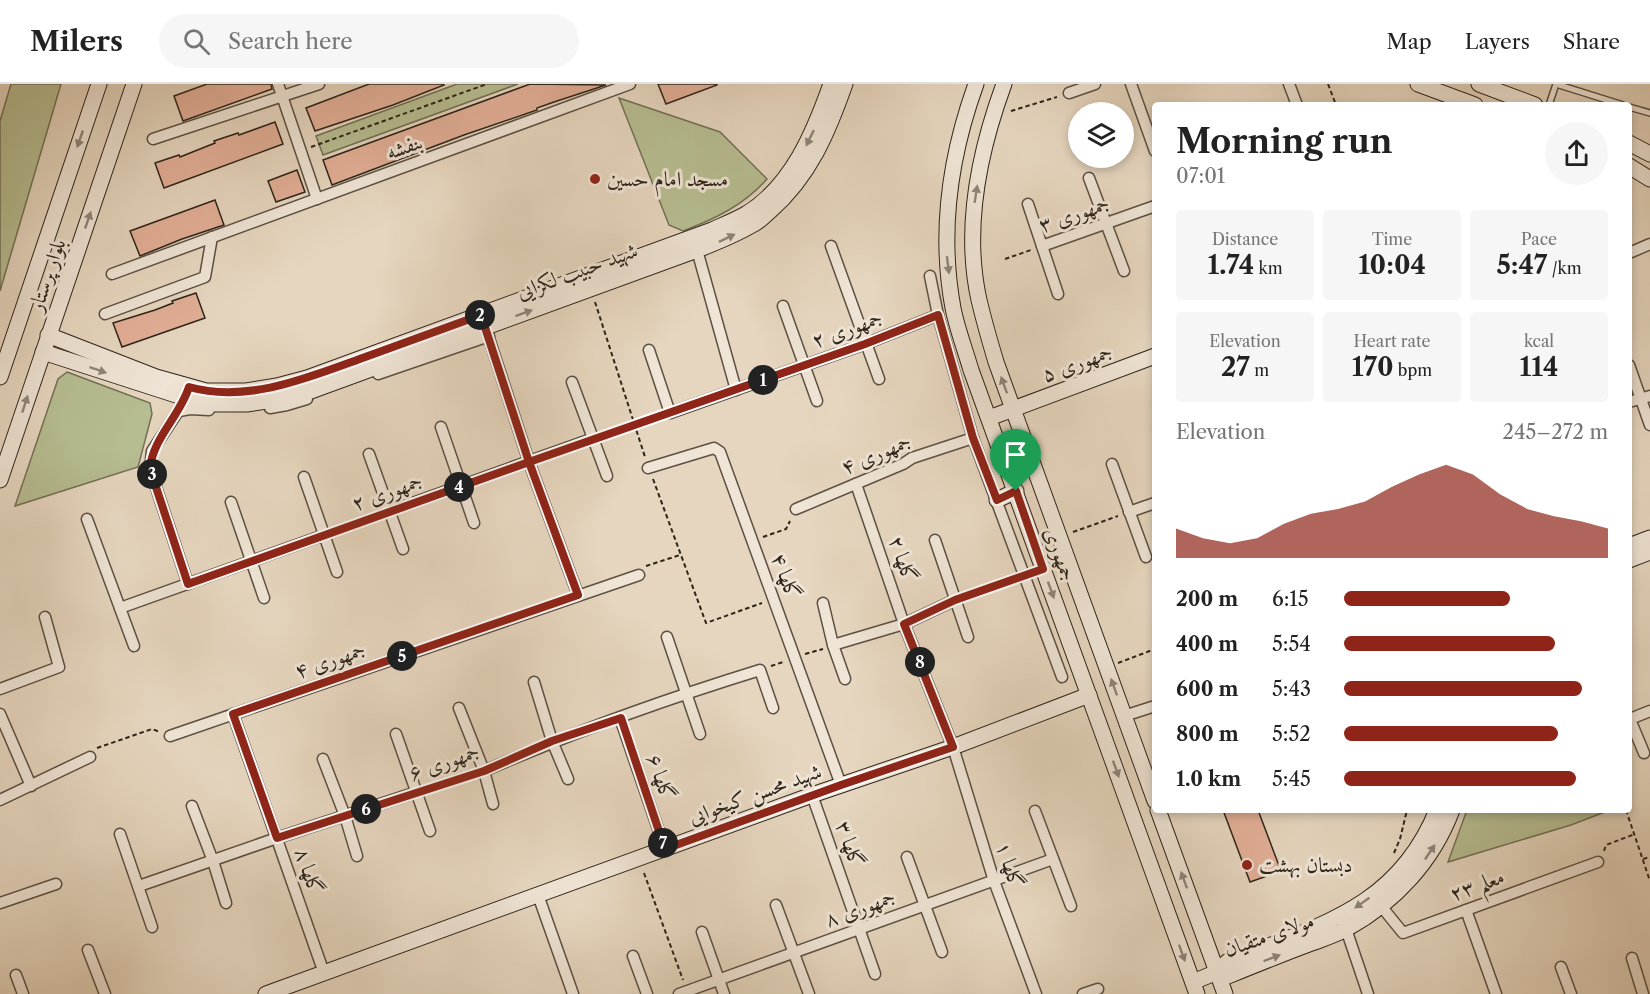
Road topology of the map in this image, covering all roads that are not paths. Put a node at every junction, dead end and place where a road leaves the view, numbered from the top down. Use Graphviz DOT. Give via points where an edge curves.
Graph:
graph roads {
  1 [pos="99,84"];
  2 [pos="134,84"];
  3 [pos="278,84"];
  4 [pos="319,84"];
  5 [pos="630,84"];
  6 [pos="831,84"];
  7 [pos="845,84"];
  8 [pos="976,84"];
  9 [pos="1004,84"];
  10 [pos="1095,84"];
  11 [pos="1131,84"];
  12 [pos="1289,84"];
  13 [pos="1418,84"];
  14 [pos="1479,84"];
  15 [pos="1556,84"];
  16 [pos="608,88"];
  17 [pos="1069,93"];
  18 [pos="283,97"];
  19 [pos="1500,99"];
  20 [pos="1296,102"];
  21 [pos="1467,102"];
  22 [pos="1518,102"];
  23 [pos="1550,102"];
  24 [pos="1613,102"];
  25 [pos="1632,108"];
  26 [pos="1650,113"];
  27 [pos="153,139"];
  28 [pos="1152,143"];
  29 [pos="1632,145"];
  30 [pos="1650,154"];
  31 [pos="1632,168"];
  32 [pos="1089,178"];
  33 [pos="1650,179"];
  34 [pos="317,199"];
  35 [pos="1028,204"];
  36 [pos="1152,207"];
  37 [pos="1106,223"];
  38 [pos="212,237"];
  39 [pos="1650,243"];
  40 [pos="831,246"];
  41 [pos="1042,246"];
  42 [pos="697,250"];
  43 [pos="673,252"];
  44 [pos="1632,252"];
  45 [pos="1124,271"];
  46 [pos="112,274"];
  47 [pos="930,276"];
  48 [pos="1059,294"];
  49 [pos="783,306"];
  50 [pos="105,314"];
  51 [pos="938,315"];
  52 [pos="485,326"];
  53 [pos="48,335"];
  54 [pos="865,344"];
  55 [pos="649,350"];
  56 [pos="43,352"];
  57 [pos="1152,357"];
  58 [pos="804,366"];
  59 [pos="1632,371"];
  60 [pos="0,377"];
  61 [pos="879,379"];
  62 [pos="572,382"];
  63 [pos="736,390"];
  64 [pos="1645,397"];
  65 [pos="184,399"];
  66 [pos="817,401"];
  67 [pos="1013,409"];
  68 [pos="988,418"];
  69 [pos="1650,425"];
  70 [pos="441,427"];
  71 [pos="594,438"];
  72 [pos="973,438"];
  73 [pos="369,454"];
  74 [pos="529,462"];
  75 [pos="1112,464"];
  76 [pos="648,468"];
  77 [pos="607,476"];
  78 [pos="304,477"];
  79 [pos="0,480"];
  80 [pos="856,484"];
  81 [pos="462,486"];
  82 [pos="1016,491"];
  83 [pos="997,500"];
  84 [pos="231,502"];
  85 [pos="1152,504"];
  86 [pos="796,509"];
  87 [pos="390,511"];
  88 [pos="1130,512"];
  89 [pos="87,519"];
  90 [pos="474,523"];
  91 [pos="324,535"];
  92 [pos="1650,538"];
  93 [pos="935,540"];
  94 [pos="1632,545"];
  95 [pos="403,549"];
  96 [pos="1650,552"];
  97 [pos="1146,557"];
  98 [pos="1632,559"];
  99 [pos="252,561"];
  100 [pos="337,572"];
  101 [pos="639,575"];
  102 [pos="188,584"];
  103 [pos="578,595"];
  104 [pos="264,598"];
  105 [pos="955,600"];
  106 [pos="823,603"];
  107 [pos="120,608"];
  108 [pos="45,617"];
  109 [pos="904,624"];
  110 [pos="667,637"];
  111 [pos="968,637"];
  112 [pos="833,645"];
  113 [pos="134,646"];
  114 [pos="1062,677"];
  115 [pos="845,679"];
  116 [pos="534,682"];
  117 [pos="0,689"];
  118 [pos="685,693"];
  119 [pos="1089,695"];
  120 [pos="1152,707"];
  121 [pos="459,708"];
  122 [pos="773,708"];
  123 [pos="1650,711"];
  124 [pos="0,714"];
  125 [pos="233,714"];
  126 [pos="1124,716"];
  127 [pos="1632,717"];
  128 [pos="621,718"];
  129 [pos="1632,725"];
  130 [pos="396,734"];
  131 [pos="700,734"];
  132 [pos="170,736"];
  133 [pos="552,741"];
  134 [pos="953,747"];
  135 [pos="1644,753"];
  136 [pos="90,758"];
  137 [pos="323,759"];
  138 [pos="484,771"];
  139 [pos="567,779"];
  140 [pos="841,785"];
  141 [pos="30,786"];
  142 [pos="417,792"];
  143 [pos="1152,793"];
  144 [pos="812,795"];
  145 [pos="0,800"];
  146 [pos="493,804"];
  147 [pos="192,806"];
  148 [pos="1035,811"];
  149 [pos="1159,813"];
  150 [pos="1436,813"];
  151 [pos="1451,813"];
  152 [pos="345,816"];
  153 [pos="430,831"];
  154 [pos="120,834"];
  155 [pos="277,838"];
  156 [pos="665,849"];
  157 [pos="357,856"];
  158 [pos="907,857"];
  159 [pos="1053,859"];
  160 [pos="213,861"];
  161 [pos="1598,862"];
  162 [pos="994,880"];
  163 [pos="56,884"];
  164 [pos="139,886"];
  165 [pos="538,895"];
  166 [pos="0,903"];
  167 [pos="226,903"];
  168 [pos="776,905"];
  169 [pos="925,905"];
  170 [pos="1071,906"];
  171 [pos="1381,906"];
  172 [pos="1466,910"];
  173 [pos="1344,923"];
  174 [pos="152,927"];
  175 [pos="859,929"];
  176 [pos="702,932"];
  177 [pos="88,950"];
  178 [pos="942,952"];
  179 [pos="794,953"];
  180 [pos="633,956"];
  181 [pos="1632,958"];
  182 [pos="1561,967"];
  183 [pos="1217,972"];
  184 [pos="324,973"];
  185 [pos="874,974"];
  186 [pos="16,975"];
  187 [pos="719,980"];
  188 [pos="1195,988"];
  189 [pos="1098,989"];
  190 [pos="683,993"];
  191 [pos="23,994"];
  192 [pos="105,994"];
  193 [pos="266,994"];
  194 [pos="573,994"];
  195 [pos="647,994"];
  196 [pos="724,994"];
  197 [pos="809,994"];
  198 [pos="1036,994"];
  199 [pos="1083,994"];
  200 [pos="1225,994"];
  201 [pos="1368,994"];
  202 [pos="1496,994"];
  203 [pos="1571,994"];
  204 [pos="1643,994"];
  1 -- 60 [label="street, بلوار پرستار, one-way"];
  53 -- 2 [label="street, بلوار پرستار, one-way"];
  3 -- 18 [label="street"];
  4 -- 18 [label="street"];
  5 -- 16 [label="street, بنفشه"];
  6 -- 43 [label="street, شهید حبیب لکزایی, one-way" via="804,150 770,194 747,213"];
  42 -- 7 [label="street, شهید حبیب لکزایی, one-way" via="754,224 799,182 829,129"];
  8 -- 68 [label="street, جمهوری, one-way" via="955,156 948,203 947,255 954,309"];
  67 -- 9 [label="street, جمهوری, one-way" via="979,299 973,254 974,206 981,161"];
  10 -- 17 [label="street"];
  11 -- 28 [label="street"];
  12 -- 20 [label="street"];
  13 -- 21 [label="street"];
  14 -- 19 [label="street"];
  15 -- 23 [label="lane"];
  15 -- 24 [label="lane"];
  16 -- 34 [label="street, بنفشه"];
  18 -- 27 [label="street"];
  18 -- 34 [label="street"];
  19 -- 22 [label="street"];
  25 -- 26 [label="lane"];
  29 -- 30 [label="street"];
  31 -- 33 [label="street"];
  32 -- 37 [label="street"];
  34 -- 38 [label="street, بنفشه"];
  35 -- 41 [label="street"];
  36 -- 37 [label="street, جمهوری ۳"];
  37 -- 41 [label="street, جمهوری ۳"];
  37 -- 45 [label="street"];
  38 -- 46 [label="street, بنفشه"];
  38 -- 50 [label="street" via="205,277"];
  39 -- 44 [label="street"];
  40 -- 54 [label="street"];
  41 -- 48 [label="street"];
  42 -- 43 [label="street, شهید حبیب لکزایی"];
  42 -- 63 [label="street"];
  43 -- 52 [label="street, شهید حبیب لکزایی"];
  47 -- 51 [label="street"];
  49 -- 58 [label="street"];
  51 -- 54 [label="street, جمهوری ۲"];
  51 -- 72 [label="street"];
  52 -- 65 [label="street, شهید حبیب لکزایی" via="280,399 204,404"];
  52 -- 74 [label="street"];
  53 -- 56 [label="street, بلوار پرستار"];
  53 -- 65 [label="street, شهید حبیب لکزایی" via="156,377"];
  54 -- 58 [label="street, جمهوری ۲"];
  54 -- 61 [label="street"];
  55 -- 63 [label="street, جمهوری ۲" via="670,413"];
  56 -- 65 [label="street, شهید حبیب لکزایی, one-way"];
  79 -- 56 [label="street, بلوار پرستار, one-way"];
  57 -- 67 [label="street, جمهوری ۵"];
  58 -- 63 [label="street, جمهوری ۲"];
  58 -- 66 [label="street"];
  59 -- 64 [label="street"];
  62 -- 71 [label="street"];
  64 -- 69 [label="street"];
  65 -- 102 [label="street" via="153,451 150,469"];
  67 -- 68 [label="street, جمهوری ۵"];
  126 -- 67 [label="street, جمهوری, one-way"];
  68 -- 82 [label="street, جمهوری"];
  70 -- 81 [label="street"];
  71 -- 74 [label="street, جمهوری ۲"];
  71 -- 77 [label="street"];
  72 -- 80 [label="street, جمهوری ۴" via="912,458"];
  72 -- 83 [label="street"];
  73 -- 87 [label="street"];
  74 -- 81 [label="street, جمهوری ۲"];
  74 -- 103 [label="street"];
  75 -- 88 [label="street"];
  76 -- 140 [label="street, گلها ۴" via="718,449"];
  78 -- 91 [label="street"];
  80 -- 86 [label="street, جمهوری ۴"];
  80 -- 109 [label="street, گلها ۲"];
  81 -- 87 [label="street, جمهوری ۲"];
  81 -- 90 [label="street"];
  82 -- 83 [label="street"];
  82 -- 119 [label="street, جمهوری, one-way"];
  83 -- 114 [label="street"];
  84 -- 99 [label="street"];
  85 -- 88 [label="street"];
  87 -- 95 [label="street"];
  88 -- 97 [label="street"];
  89 -- 107 [label="street"];
  91 -- 99 [label="street"];
  91 -- 100 [label="street"];
  92 -- 94 [label="street"];
  93 -- 105 [label="street"];
  96 -- 98 [label="street"];
  99 -- 102 [label="street"];
  99 -- 104 [label="street"];
  101 -- 103 [label="street, جمهوری ۴"];
  102 -- 107 [label="street"];
  103 -- 125 [label="street, جمهوری ۴"];
  105 -- 109 [label="street"];
  105 -- 111 [label="street"];
  106 -- 112 [label="street"];
  107 -- 113 [label="street"];
  108 -- 117 [label="street" via="59,667"];
  109 -- 112 [label="street"];
  109 -- 134 [label="street, گلها ۲"];
  110 -- 118 [label="street"];
  112 -- 115 [label="street"];
  116 -- 133 [label="street"];
  118 -- 122 [label="street, جمهوری ۶" via="760,670"];
  118 -- 128 [label="street, جمهوری ۶"];
  118 -- 131 [label="street"];
  119 -- 134 [label="street, شهید محسن کیخوایی"];
  119 -- 188 [label="street, جمهوری, one-way"];
  120 -- 126 [label="street"];
  121 -- 138 [label="street"];
  123 -- 127 [label="street"];
  124 -- 141 [label="street"];
  125 -- 132 [label="street, جمهوری ۴"];
  125 -- 155 [label="street, گلها ۸"];
  126 -- 143 [label="street, جمهوری"];
  128 -- 133 [label="street, جمهوری ۶"];
  128 -- 156 [label="street, گلها ۶"];
  129 -- 135 [label="street"];
  130 -- 142 [label="street"];
  133 -- 138 [label="street, جمهوری ۶"];
  133 -- 139 [label="street"];
  134 -- 140 [label="street, شهید محسن کیخوایی"];
  134 -- 162 [label="street, گلها ۱"];
  136 -- 141 [label="street"];
  137 -- 152 [label="street"];
  138 -- 146 [label="street"];
  140 -- 144 [label="street, شهید محسن کیخوایی"];
  141 -- 145 [label="street"];
  142 -- 152 [label="street, جمهوری ۶"];
  142 -- 153 [label="street"];
  144 -- 156 [label="street, شهید محسن کیخوایی"];
  144 -- 175 [label="street, گلها ۳"];
  147 -- 160 [label="street"];
  148 -- 159 [label="street"];
  183 -- 149 [label="street, one-way"];
  150 -- 173 [label="street, مولای متقیان, one-way" via="1409,861"];
  171 -- 151 [label="street, مولای متقیان, one-way" via="1419,869"];
  152 -- 155 [label="street, جمهوری ۶"];
  152 -- 157 [label="street"];
  154 -- 164 [label="street"];
  155 -- 160 [label="street, جمهوری ۶"];
  155 -- 184 [label="street, گلها ۸"];
  156 -- 165 [label="street, شهید محسن کیخوایی"];
  158 -- 169 [label="street"];
  159 -- 162 [label="street, جمهوری ۸"];
  159 -- 170 [label="street"];
  160 -- 164 [label="street, جمهوری ۶"];
  160 -- 167 [label="street"];
  161 -- 172 [label="street, معلم ۲۳"];
  162 -- 169 [label="street, جمهوری ۸"];
  162 -- 198 [label="street, گلها ۱"];
  163 -- 166 [label="street"];
  164 -- 174 [label="street"];
  165 -- 184 [label="street, شهید محسن کیخوایی"];
  165 -- 194 [label="street"];
  168 -- 179 [label="street"];
  169 -- 175 [label="street, جمهوری ۸"];
  169 -- 178 [label="street"];
  171 -- 172 [label="street, معلم ۲۳" via="1403,933"];
  171 -- 173 [label="street, مولای متقیان"];
  172 -- 202 [label="street"];
  173 -- 183 [label="street, مولای متقیان" via="1228,976"];
  173 -- 201 [label="street"];
  175 -- 179 [label="street, جمهوری ۸"];
  175 -- 185 [label="street, گلها ۳"];
  176 -- 187 [label="street"];
  177 -- 192 [label="street"];
  179 -- 187 [label="street, جمهوری ۸"];
  179 -- 197 [label="street"];
  180 -- 195 [label="street"];
  181 -- 204 [label="street"];
  182 -- 203 [label="street"];
  183 -- 188 [label="street, مولای متقیان"];
  183 -- 200 [label="street"];
  184 -- 193 [label="street, شهید محسن کیخوایی"];
  186 -- 191 [label="street"];
  187 -- 190 [label="street, جمهوری ۸"];
  187 -- 196 [label="street"];
  189 -- 199 [label="street"];
}
